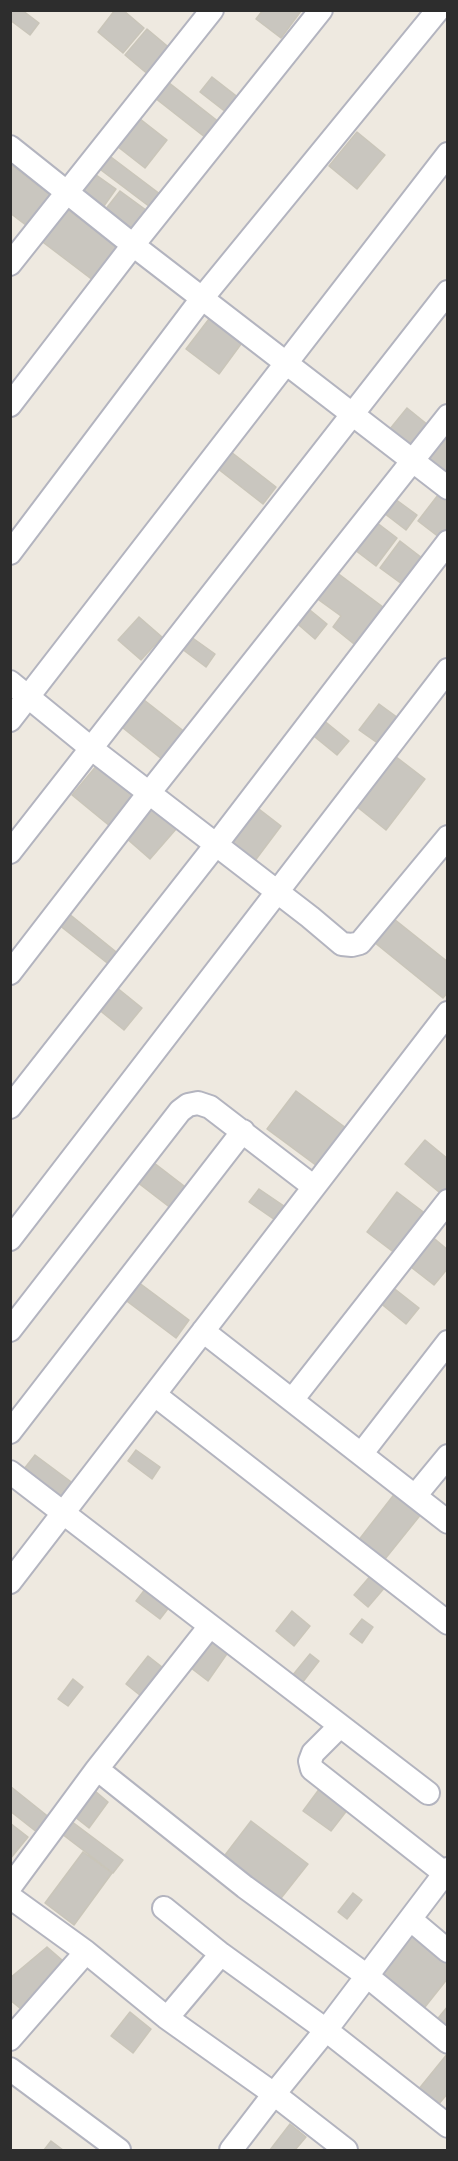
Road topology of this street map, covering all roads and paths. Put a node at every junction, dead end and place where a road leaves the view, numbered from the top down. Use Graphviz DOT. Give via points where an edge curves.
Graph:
graph roads {
  1 [pos="212,10"];
  2 [pos="321,10"];
  3 [pos="438,10"];
  4 [pos="10,147"];
  5 [pos="447,154"];
  6 [pos="68,192"];
  7 [pos="133,245"];
  8 [pos="10,264"];
  9 [pos="447,292"];
  10 [pos="203,297"];
  11 [pos="287,363"];
  12 [pos="10,405"];
  13 [pos="353,414"];
  14 [pos="447,416"];
  15 [pos="413,461"];
  16 [pos="447,488"];
  17 [pos="447,542"];
  18 [pos="10,552"];
  19 [pos="447,670"];
  20 [pos="10,682"];
  21 [pos="28,697"];
  22 [pos="10,720"];
  23 [pos="92,749"];
  24 [pos="149,793"];
  25 [pos="447,837"];
  26 [pos="215,846"];
  27 [pos="10,852"];
  28 [pos="277,892"];
  29 [pos="10,973"];
  30 [pos="447,1014"];
  31 [pos="10,1107"];
  32 [pos="243,1131"];
  33 [pos="314,1187"];
  34 [pos="447,1201"];
  35 [pos="10,1239"];
  36 [pos="10,1330"];
  37 [pos="204,1331"];
  38 [pos="447,1342"];
  39 [pos="155,1395"];
  40 [pos="292,1400"];
  41 [pos="10,1432"];
  42 [pos="362,1453"];
  43 [pos="447,1456"];
  44 [pos="10,1472"];
  45 [pos="415,1496"];
  46 [pos="64,1514"];
  47 [pos="447,1522"];
  48 [pos="10,1582"];
  49 [pos="447,1623"];
  50 [pos="210,1626"];
  51 [pos="340,1726"];
  52 [pos="97,1769"];
  53 [pos="428,1793"];
  54 [pos="446,1873"];
  55 [pos="10,1887"];
  56 [pos="10,1897"];
  57 [pos="164,1908"];
  58 [pos="411,1919"];
  59 [pos="447,1951"];
  60 [pos="86,1952"];
  61 [pos="221,1954"];
  62 [pos="367,1976"];
  63 [pos="167,2018"];
  64 [pos="326,2030"];
  65 [pos="10,2039"];
  66 [pos="447,2042"];
  67 [pos="10,2069"];
  68 [pos="274,2094"];
  69 [pos="447,2126"];
  70 [pos="119,2151"];
  71 [pos="231,2151"];
  72 [pos="346,2151"];
  1 -- 6 [label="street"];
  2 -- 7 [label="street"];
  3 -- 10 [label="street"];
  4 -- 6 [label="street"];
  5 -- 11 [label="street"];
  6 -- 7 [label="street"];
  6 -- 8 [label="street"];
  7 -- 10 [label="street"];
  7 -- 12 [label="street"];
  9 -- 13 [label="street"];
  10 -- 11 [label="street"];
  10 -- 18 [label="street"];
  11 -- 13 [label="street"];
  11 -- 21 [label="street"];
  13 -- 15 [label="street"];
  13 -- 23 [label="street"];
  14 -- 15 [label="street"];
  15 -- 16 [label="street"];
  15 -- 24 [label="street"];
  17 -- 26 [label="street"];
  19 -- 28 [label="street"];
  20 -- 21 [label="street"];
  21 -- 22 [label="street"];
  21 -- 23 [label="street"];
  23 -- 24 [label="street"];
  23 -- 27 [label="street"];
  24 -- 26 [label="street"];
  24 -- 29 [label="street"];
  25 -- 28 [label="street" via="360,943 342,944"];
  26 -- 28 [label="street"];
  26 -- 31 [label="street"];
  28 -- 35 [label="street"];
  30 -- 33 [label="street"];
  32 -- 33 [label="street"];
  32 -- 36 [label="street" via="210,1107 188,1105"];
  32 -- 41 [label="street"];
  33 -- 37 [label="street"];
  34 -- 40 [label="street"];
  37 -- 39 [label="street"];
  37 -- 40 [label="street"];
  38 -- 42 [label="street"];
  39 -- 46 [label="street"];
  39 -- 49 [label="street"];
  40 -- 42 [label="street"];
  42 -- 45 [label="street"];
  43 -- 45 [label="street"];
  44 -- 46 [label="street"];
  45 -- 47 [label="street"];
  46 -- 48 [label="street"];
  46 -- 50 [label="street"];
  50 -- 51 [label="street"];
  50 -- 52 [label="street"];
  51 -- 53 [label="street"];
  51 -- 54 [label="street" via="313,1753 312,1769"];
  52 -- 55 [label="street"];
  52 -- 62 [label="street" via="245,1887"];
  54 -- 58 [label="street"];
  56 -- 60 [label="street"];
  57 -- 61 [label="street"];
  58 -- 59 [label="street"];
  58 -- 62 [label="street"];
  60 -- 63 [label="street"];
  60 -- 65 [label="street"];
  61 -- 63 [label="street"];
  61 -- 64 [label="street"];
  62 -- 64 [label="street"];
  62 -- 66 [label="street"];
  63 -- 68 [label="street"];
  64 -- 68 [label="street"];
  64 -- 69 [label="street"];
  67 -- 70 [label="street"];
  68 -- 71 [label="street"];
  68 -- 72 [label="street"];
}
